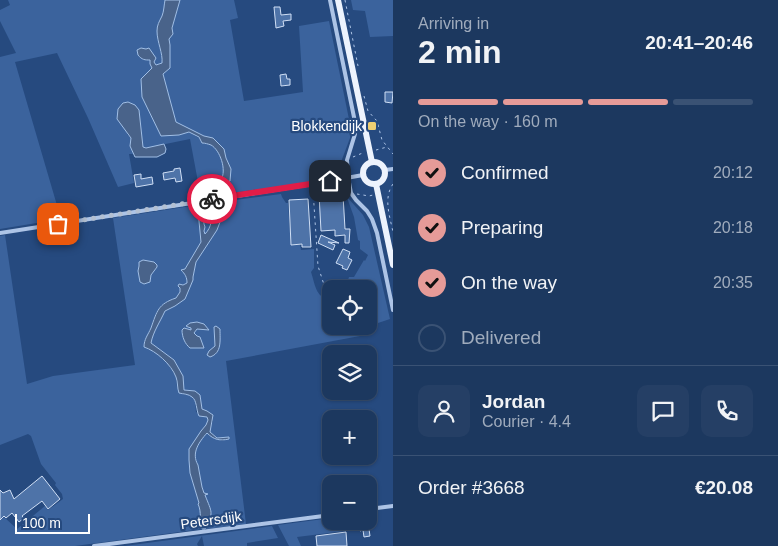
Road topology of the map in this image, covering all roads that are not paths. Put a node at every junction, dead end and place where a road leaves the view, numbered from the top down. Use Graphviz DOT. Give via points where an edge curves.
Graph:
graph roads {
  1 [pos="330,0"];
  2 [pos="338,0"];
  3 [pos="372,162"];
  4 [pos="393,169"];
  5 [pos="385,170"];
  6 [pos="363,175"];
  7 [pos="348,177"];
  8 [pos="376,184"];
  9 [pos="0,233"];
  10 [pos="393,265"];
  11 [pos="393,310"];
  12 [pos="393,506"];
  13 [pos="377,508"];
  14 [pos="322,515"];
  15 [pos="94,546"];
  1 -- 7 [label="street" via="355,122 347,160"];
  2 -- 3 [label="main road"];
  3 -- 5 [label="main road" via="379,162"];
  3 -- 6 [label="main road" via="364,167"];
  4 -- 5 [label="street"];
  5 -- 8 [label="main road" via="384,178"];
  6 -- 7 [label="street"];
  6 -- 8 [label="main road" via="367,182"];
  7 -- 9 [label="street"];
  7 -- 11 [label="street" via="351,193 367,211 378,233"];
  8 -- 10 [label="main road"];
  12 -- 13 [label="street"];
  14 -- 15 [label="street, Petersdijk"];
}
